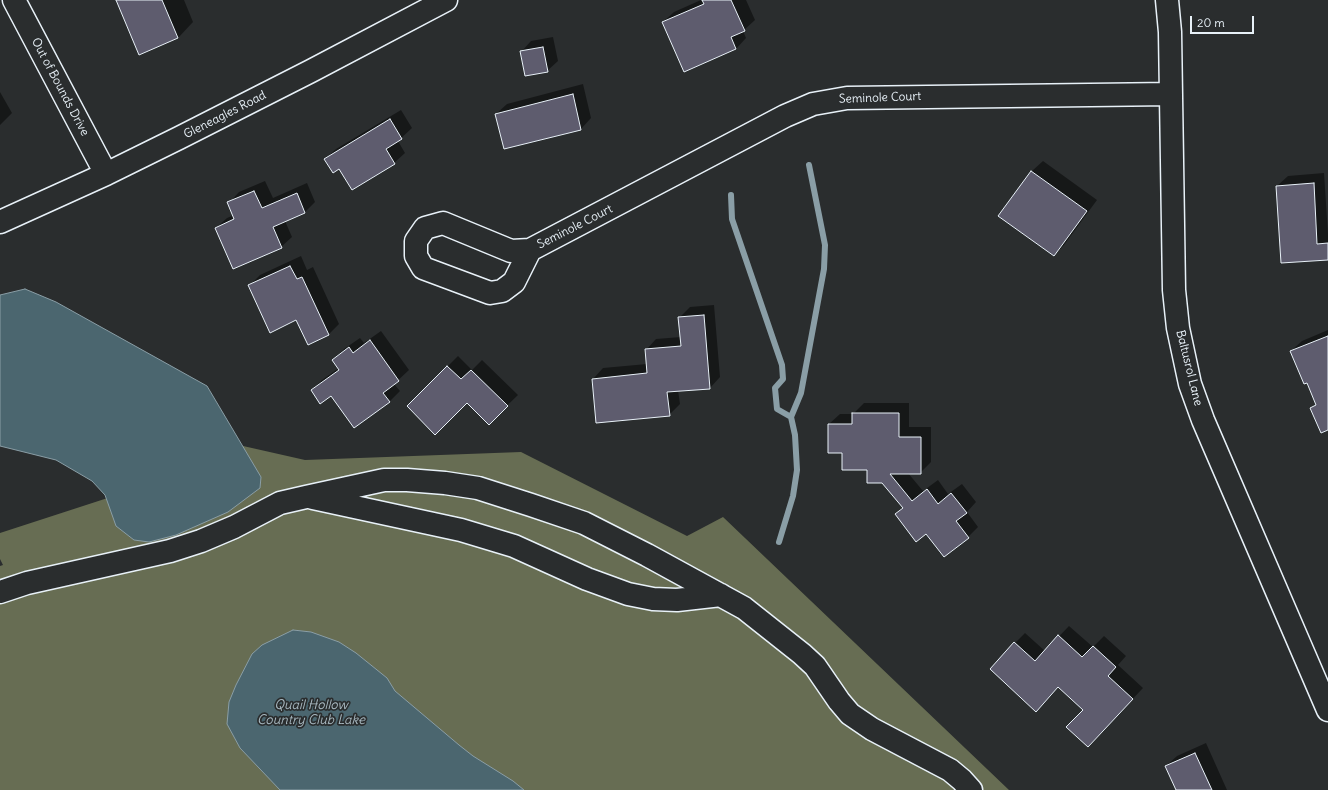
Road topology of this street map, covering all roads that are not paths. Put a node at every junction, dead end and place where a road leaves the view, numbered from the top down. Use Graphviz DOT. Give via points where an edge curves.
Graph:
graph roads {
  1 [pos="14,0"];
  2 [pos="446,0"];
  3 [pos="1167,0"];
  4 [pos="1171,94"];
  5 [pos="106,174"];
  6 [pos="0,222"];
  7 [pos="530,250"];
  8 [pos="306,497"];
  9 [pos="0,592"];
  10 [pos="720,595"];
  11 [pos="1328,710"];
  12 [pos="971,790"];
  1 -- 5 [label="street, Out of Bounds Drive"];
  2 -- 5 [label="street, Gleneagles Road" via="304,75"];
  3 -- 4 [label="street, Baltusrol Lane"];
  4 -- 7 [label="street, Seminole Court" via="847,98 814,104 785,116"];
  4 -- 11 [label="street, Baltusrol Lane" via="1174,290 1178,328 1190,384 1203,420"];
  5 -- 6 [label="street, Gleneagles Road"];
  7 -- 7 [label="street, Seminole Court" via="511,251 443,223 426,228 416,241 416,256 423,268 490,293 502,291 514,282"];
  8 -- 9 [label="street" via="280,503 234,527 170,551"];
  8 -- 10 [label="street" via="469,533 514,546 587,579 628,594 677,600"];
  8 -- 10 [label="street" via="384,480 445,483 478,488 584,524"];
  10 -- 12 [label="street" via="744,608 802,654 815,666 850,714 872,729 950,770"];
}
